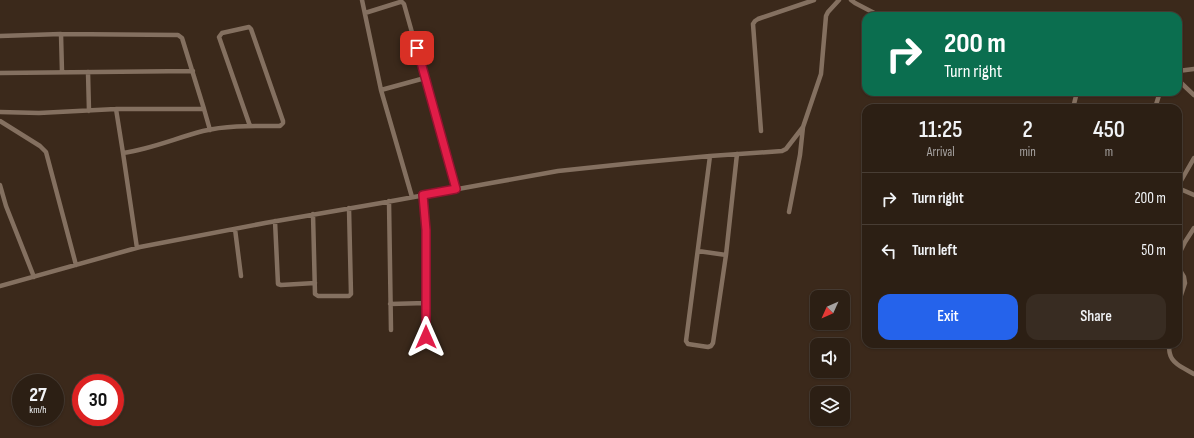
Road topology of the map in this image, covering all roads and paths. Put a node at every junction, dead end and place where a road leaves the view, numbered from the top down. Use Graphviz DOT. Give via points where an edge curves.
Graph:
graph roads {
  1 [pos="362,0"];
  2 [pos="814,0"];
  3 [pos="839,0"];
  4 [pos="851,0"];
  5 [pos="402,1"];
  6 [pos="872,12"];
  7 [pos="365,13"];
  8 [pos="62,34"];
  9 [pos="0,36"];
  10 [pos="1194,69"];
  11 [pos="1182,70"];
  12 [pos="193,71"];
  13 [pos="62,72"];
  14 [pos="88,72"];
  15 [pos="0,73"];
  16 [pos="425,78"];
  17 [pos="1182,84"];
  18 [pos="381,90"];
  19 [pos="1194,95"];
  20 [pos="116,109"];
  21 [pos="204,109"];
  22 [pos="89,111"];
  23 [pos="0,112"];
  24 [pos="0,121"];
  25 [pos="250,126"];
  26 [pos="803,127"];
  27 [pos="210,130"];
  28 [pos="761,131"];
  29 [pos="123,153"];
  30 [pos="737,154"];
  31 [pos="710,156"];
  32 [pos="1194,158"];
  33 [pos="1182,180"];
  34 [pos="0,185"];
  35 [pos="456,189"];
  36 [pos="1182,189"];
  37 [pos="423,195"];
  38 [pos="1194,195"];
  39 [pos="412,197"];
  40 [pos="388,202"];
  41 [pos="349,208"];
  42 [pos="789,212"];
  43 [pos="313,214"];
  44 [pos="276,221"];
  45 [pos="235,228"];
  46 [pos="1194,228"];
  47 [pos="137,248"];
  48 [pos="1182,248"];
  49 [pos="698,251"];
  50 [pos="726,255"];
  51 [pos="76,265"];
  52 [pos="1182,274"];
  53 [pos="241,276"];
  54 [pos="34,277"];
  55 [pos="315,283"];
  56 [pos="0,286"];
  57 [pos="1182,292"];
  58 [pos="426,303"];
  59 [pos="390,304"];
  60 [pos="391,330"];
  61 [pos="426,337"];
  62 [pos="1170,348"];
  63 [pos="1194,374"];
  1 -- 7 [label="street"];
  2 -- 28 [label="street" via="755,21"];
  3 -- 26 [label="street" via="826,16 821,74"];
  4 -- 6 [label="street"];
  5 -- 7 [label="street"];
  5 -- 16 [label="street"];
  7 -- 18 [label="street"];
  8 -- 9 [label="street"];
  8 -- 12 [label="street" via="178,35 182,38"];
  8 -- 13 [label="street"];
  10 -- 11 [label="street"];
  12 -- 14 [label="street"];
  12 -- 21 [label="street"];
  13 -- 14 [label="street"];
  13 -- 15 [label="street"];
  14 -- 22 [label="street"];
  16 -- 18 [label="street"];
  16 -- 35 [label="street"];
  17 -- 19 [label="street"];
  18 -- 39 [label="street"];
  20 -- 21 [label="street"];
  20 -- 22 [label="street"];
  20 -- 29 [label="street"];
  21 -- 27 [label="street"];
  22 -- 23 [label="street"];
  24 -- 51 [label="street" via="46,152"];
  25 -- 25 [label="street" via="280,126 283,121 251,29 246,27 222,33 219,37"];
  25 -- 27 [label="street"];
  26 -- 30 [label="street" via="784,151"];
  26 -- 42 [label="street"];
  27 -- 29 [label="street"];
  29 -- 47 [label="street"];
  30 -- 31 [label="street"];
  30 -- 50 [label="street"];
  31 -- 35 [label="street" via="558,171"];
  31 -- 49 [label="street"];
  32 -- 33 [label="street"];
  34 -- 54 [label="street"];
  35 -- 37 [label="street"];
  36 -- 38 [label="street"];
  37 -- 39 [label="street"];
  37 -- 58 [label="street" via="426,230"];
  39 -- 40 [label="street"];
  40 -- 41 [label="street"];
  40 -- 59 [label="street"];
  41 -- 43 [label="street"];
  41 -- 55 [label="street" via="351,294 347,297 318,296"];
  43 -- 44 [label="street"];
  43 -- 55 [label="street"];
  44 -- 45 [label="street"];
  44 -- 55 [label="street" via="278,284"];
  45 -- 47 [label="street"];
  45 -- 53 [label="street"];
  46 -- 48 [label="street"];
  47 -- 51 [label="street"];
  49 -- 50 [label="street"];
  49 -- 50 [label="street" via="686,341 688,344 708,347 713,344"];
  51 -- 54 [label="street"];
  52 -- 57 [label="street" via="1185,283"];
  54 -- 56 [label="street"];
  58 -- 59 [label="street"];
  58 -- 61 [label="street"];
  59 -- 60 [label="street"];
  62 -- 63 [label="street" via="1169,353 1173,359"];
}
